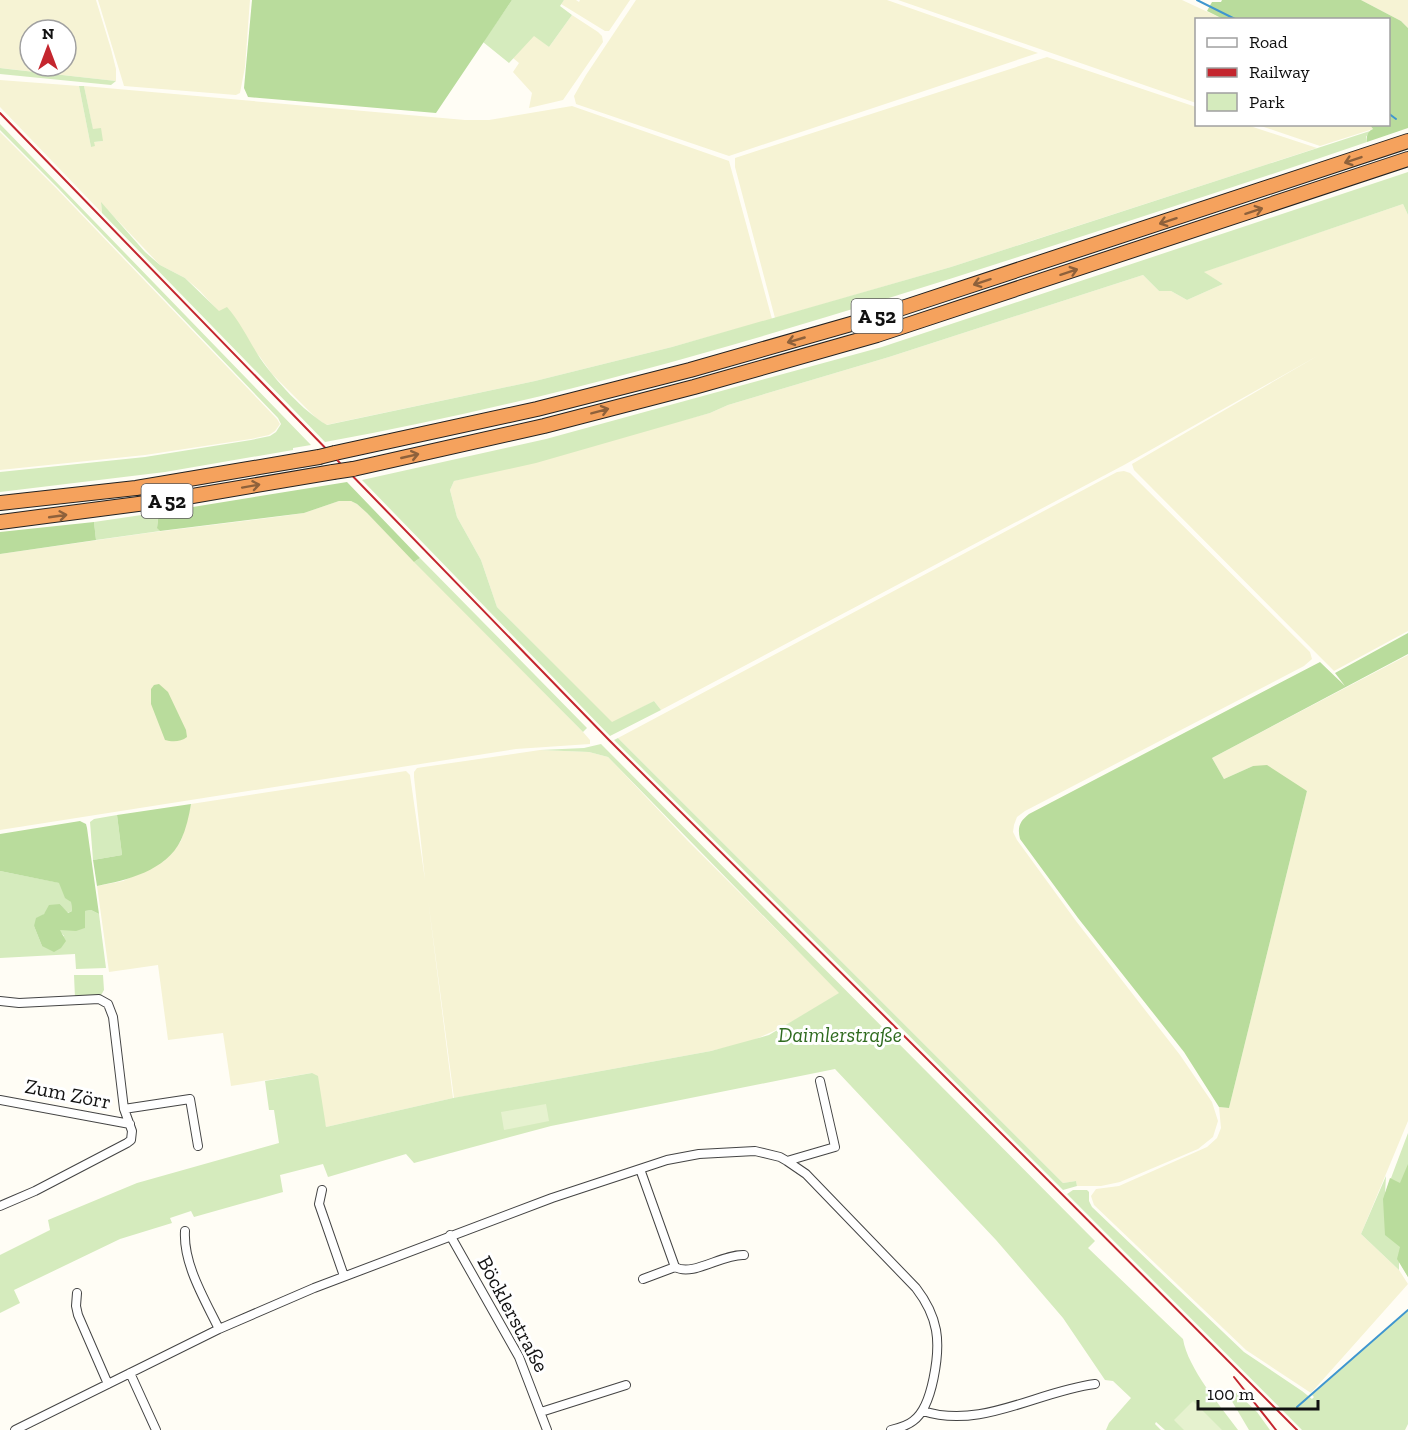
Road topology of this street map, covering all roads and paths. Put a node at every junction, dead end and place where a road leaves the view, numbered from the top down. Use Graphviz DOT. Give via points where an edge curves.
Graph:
graph roads {
  1 [pos="1408,141"];
  2 [pos="1408,159"];
  3 [pos="0,503"];
  4 [pos="0,522"];
  5 [pos="0,1001"];
  6 [pos="820,1081"];
  7 [pos="0,1100"];
  8 [pos="124,1109"];
  9 [pos="130,1124"];
  10 [pos="198,1146"];
  11 [pos="787,1161"];
  12 [pos="640,1169"];
  13 [pos="322,1190"];
  14 [pos="0,1206"];
  15 [pos="185,1231"];
  16 [pos="450,1235"];
  17 [pos="744,1255"];
  18 [pos="675,1267"];
  19 [pos="344,1276"];
  20 [pos="643,1279"];
  21 [pos="76,1293"];
  22 [pos="219,1329"];
  23 [pos="130,1373"];
  24 [pos="108,1384"];
  25 [pos="1095,1384"];
  26 [pos="626,1385"];
  27 [pos="923,1411"];
  28 [pos="541,1412"];
  29 [pos="15,1430"];
  30 [pos="156,1430"];
  31 [pos="547,1430"];
  32 [pos="891,1430"];
  1 -- 3 [label="highway, A 52, one-way, bridge" via="872,318 690,370 319,457 136,488"];
  4 -- 2 [label="highway, A 52, one-way, bridge" via="169,500 353,469 544,426 877,335"];
  5 -- 8 [label="street" via="105,1001 112,1009"];
  6 -- 11 [label="street" via="835,1147"];
  7 -- 9 [label="street, Zum Zörr"];
  8 -- 9 [label="street"];
  8 -- 10 [label="street" via="190,1099"];
  9 -- 14 [label="street" via="132,1137 127,1143"];
  11 -- 12 [label="street" via="765,1153 723,1151 688,1155"];
  11 -- 27 [label="street" via="814,1181 927,1303 936,1329 937,1354"];
  12 -- 16 [label="street"];
  12 -- 18 [label="street"];
  13 -- 19 [label="street" via="319,1204"];
  15 -- 22 [label="street" via="184,1243 194,1276"];
  16 -- 19 [label="street"];
  16 -- 28 [label="street, Böcklerstraße" via="507,1333"];
  17 -- 18 [label="street" via="732,1254 685,1271"];
  18 -- 20 [label="street"];
  19 -- 22 [label="street"];
  21 -- 24 [label="street" via="78,1315"];
  22 -- 23 [label="street"];
  23 -- 24 [label="street"];
  23 -- 30 [label="street"];
  24 -- 29 [label="street"];
  25 -- 27 [label="street" via="996,1412 948,1417"];
  26 -- 28 [label="street"];
  27 -- 32 [label="street" via="914,1421"];
  28 -- 31 [label="street, Böcklerstraße"];
}
